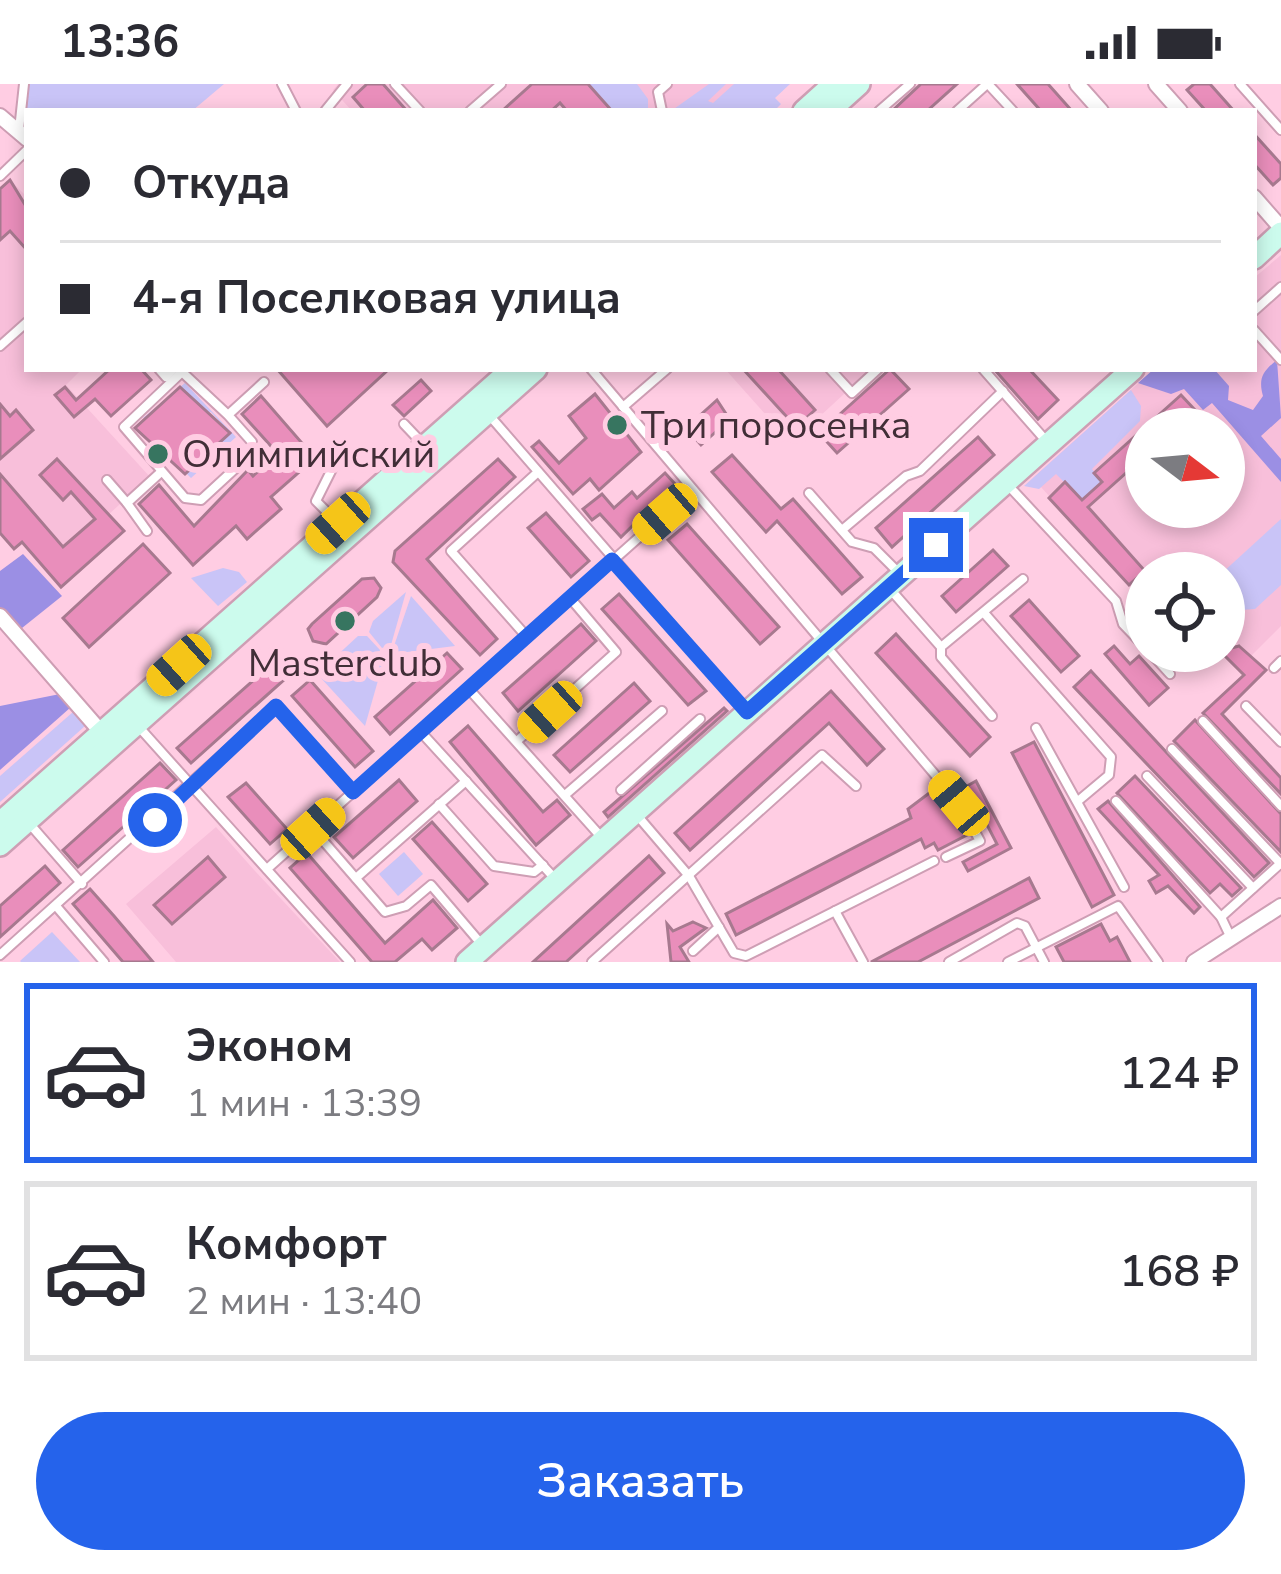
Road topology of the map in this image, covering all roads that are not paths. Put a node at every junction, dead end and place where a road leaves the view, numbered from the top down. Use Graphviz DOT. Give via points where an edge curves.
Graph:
graph roads {
  1 [pos="24,84"];
  2 [pos="347,84"];
  3 [pos="395,84"];
  4 [pos="501,84"];
  5 [pos="667,84"];
  6 [pos="834,84"];
  7 [pos="860,84"];
  8 [pos="910,84"];
  9 [pos="988,84"];
  10 [pos="1077,84"];
  11 [pos="1157,84"];
  12 [pos="1240,84"];
  13 [pos="655,88"];
  14 [pos="327,108"];
  15 [pos="417,108"];
  16 [pos="473,108"];
  17 [pos="807,108"];
  18 [pos="832,108"];
  19 [pos="882,108"];
  20 [pos="960,108"];
  21 [pos="1010,108"];
  22 [pos="1098,108"];
  23 [pos="1177,108"];
  24 [pos="0,116"];
  25 [pos="1281,130"];
  26 [pos="23,136"];
  27 [pos="24,153"];
  28 [pos="0,176"];
  29 [pos="1257,201"];
  30 [pos="1281,231"];
  31 [pos="1257,255"];
  32 [pos="1281,287"];
  33 [pos="1257,308"];
  34 [pos="24,325"];
  35 [pos="1257,333"];
  36 [pos="0,346"];
  37 [pos="1281,360"];
  38 [pos="509,372"];
  39 [pos="533,372"];
  40 [pos="594,372"];
  41 [pos="664,372"];
  42 [pos="833,372"];
  43 [pos="875,372"];
  44 [pos="986,372"];
  45 [pos="1130,372"];
  46 [pos="162,373"];
  47 [pos="264,382"];
  48 [pos="163,389"];
  49 [pos="1003,392"];
  50 [pos="623,407"];
  51 [pos="487,413"];
  52 [pos="228,415"];
  53 [pos="404,424"];
  54 [pos="1049,444"];
  55 [pos="424,445"];
  56 [pos="324,449"];
  57 [pos="161,472"];
  58 [pos="538,472"];
  59 [pos="107,480"];
  60 [pos="1006,482"];
  61 [pos="692,490"];
  62 [pos="809,494"];
  63 [pos="127,503"];
  64 [pos="362,513"];
  65 [pos="338,523"];
  66 [pos="842,530"];
  67 [pos="147,531"];
  68 [pos="612,560"];
  69 [pos="1023,579"];
  70 [pos="895,582"];
  71 [pos="571,599"];
  72 [pos="985,614"];
  73 [pos="0,616"];
  74 [pos="1125,626"];
  75 [pos="527,637"];
  76 [pos="824,647"];
  77 [pos="941,647"];
  78 [pos="468,688"];
  79 [pos="1246,706"];
  80 [pos="662,710"];
  81 [pos="747,712"];
  82 [pos="992,716"];
  83 [pos="700,719"];
  84 [pos="1203,721"];
  85 [pos="137,724"];
  86 [pos="1036,728"];
  87 [pos="420,731"];
  88 [pos="102,733"];
  89 [pos="517,741"];
  90 [pos="1281,742"];
  91 [pos="1172,749"];
  92 [pos="657,758"];
  93 [pos="1147,776"];
  94 [pos="674,778"];
  95 [pos="466,781"];
  96 [pos="856,785"];
  97 [pos="192,787"];
  98 [pos="621,790"];
  99 [pos="353,792"];
  100 [pos="565,795"];
  101 [pos="1078,801"];
  102 [pos="1116,801"];
  103 [pos="439,804"];
  104 [pos="1281,806"];
  105 [pos="635,812"];
  106 [pos="27,822"];
  107 [pos="0,823"];
  108 [pos="313,829"];
  109 [pos="604,840"];
  110 [pos="0,845"];
  111 [pos="946,857"];
  112 [pos="934,861"];
  113 [pos="1281,864"];
  114 [pos="267,869"];
  115 [pos="550,874"];
  116 [pos="689,876"];
  117 [pos="356,878"];
  118 [pos="82,884"];
  119 [pos="1124,886"];
  120 [pos="1252,888"];
  121 [pos="56,906"];
  122 [pos="1281,906"];
  123 [pos="835,911"];
  124 [pos="1222,917"];
  125 [pos="719,927"];
  126 [pos="1231,938"];
  127 [pos="1036,947"];
  128 [pos="693,951"];
  129 [pos="476,957"];
  130 [pos="0,960"];
  131 [pos="104,962"];
  132 [pos="350,962"];
  133 [pos="592,962"];
  134 [pos="862,962"];
  135 [pos="949,962"];
  136 [pos="1008,962"];
  137 [pos="1044,962"];
  138 [pos="1158,962"];
  139 [pos="1194,962"];
  1 -- 26 [label="lane"];
  2 -- 14 [label="lane"];
  3 -- 15 [label="lane"];
  4 -- 16 [label="lane"];
  5 -- 13 [label="lane"];
  6 -- 17 [label="main road"];
  7 -- 18 [label="main road"];
  8 -- 19 [label="lane"];
  9 -- 20 [label="lane"];
  9 -- 21 [label="lane"];
  10 -- 22 [label="street"];
  11 -- 23 [label="street"];
  12 -- 25 [label="lane"];
  24 -- 26 [label="street"];
  27 -- 28 [label="lane"];
  29 -- 30 [label="street"];
  30 -- 31 [label="main road"];
  32 -- 33 [label="lane"];
  34 -- 36 [label="lane"];
  35 -- 37 [label="lane"];
  38 -- 55 [label="main road"];
  39 -- 51 [label="main road"];
  40 -- 50 [label="lane"];
  41 -- 50 [label="lane"];
  42 -- 43 [label="lane" via="852,393"];
  44 -- 49 [label="lane"];
  45 -- 54 [label="main road"];
  46 -- 48 [label="lane"];
  47 -- 52 [label="lane"];
  48 -- 52 [label="lane" via="185,372"];
  48 -- 57 [label="lane" via="124,428"];
  49 -- 54 [label="lane"];
  49 -- 66 [label="lane"];
  50 -- 61 [label="lane"];
  51 -- 58 [label="lane"];
  51 -- 64 [label="main road"];
  52 -- 57 [label="lane" via="254,446 200,500 185,498"];
  53 -- 55 [label="lane"];
  54 -- 60 [label="main road"];
  55 -- 64 [label="main road"];
  56 -- 65 [label="lane" via="333,467 316,501"];
  57 -- 63 [label="lane"];
  58 -- 68 [label="lane"];
  58 -- 75 [label="lane" via="451,550"];
  59 -- 63 [label="lane"];
  60 -- 70 [label="main road"];
  60 -- 74 [label="lane" via="1116,601"];
  61 -- 68 [label="lane"];
  61 -- 76 [label="lane"];
  62 -- 66 [label="lane"];
  63 -- 67 [label="lane"];
  64 -- 65 [label="main road"];
  64 -- 85 [label="main road"];
  65 -- 88 [label="main road"];
  66 -- 70 [label="lane" via="880,552"];
  68 -- 71 [label="lane"];
  68 -- 81 [label="lane"];
  69 -- 72 [label="lane"];
  70 -- 76 [label="main road"];
  70 -- 77 [label="lane"];
  71 -- 75 [label="lane"];
  71 -- 89 [label="lane" via="616,652"];
  72 -- 77 [label="lane"];
  72 -- 101 [label="lane" via="1111,757 1109,776"];
  73 -- 88 [label="street"];
  75 -- 78 [label="lane"];
  76 -- 81 [label="main road"];
  76 -- 111 [label="lane" via="959,803 980,841"];
  77 -- 82 [label="lane"];
  78 -- 87 [label="lane"];
  78 -- 89 [label="lane"];
  79 -- 90 [label="lane"];
  80 -- 100 [label="lane"];
  81 -- 94 [label="main road"];
  83 -- 92 [label="lane"];
  84 -- 104 [label="lane"];
  85 -- 97 [label="lane"];
  85 -- 106 [label="main road"];
  86 -- 101 [label="lane"];
  87 -- 95 [label="lane"];
  87 -- 99 [label="lane"];
  88 -- 107 [label="main road"];
  89 -- 100 [label="lane"];
  91 -- 113 [label="lane"];
  92 -- 94 [label="lane"];
  92 -- 98 [label="lane"];
  93 -- 120 [label="lane"];
  94 -- 105 [label="main road"];
  95 -- 103 [label="lane"];
  95 -- 115 [label="lane"];
  96 -- 116 [label="lane" via="822,755"];
  97 -- 99 [label="lane" via="276,706"];
  97 -- 114 [label="lane"];
  97 -- 118 [label="lane"];
  99 -- 108 [label="lane"];
  100 -- 109 [label="lane"];
  101 -- 119 [label="lane"];
  102 -- 124 [label="lane"];
  103 -- 115 [label="lane" via="494,866"];
  103 -- 117 [label="lane"];
  105 -- 109 [label="main road"];
  105 -- 116 [label="lane"];
  106 -- 110 [label="main road"];
  106 -- 118 [label="lane"];
  108 -- 114 [label="lane"];
  108 -- 117 [label="lane"];
  109 -- 115 [label="main road"];
  112 -- 123 [label="lane"];
  113 -- 120 [label="lane"];
  114 -- 132 [label="lane"];
  115 -- 129 [label="main road"];
  116 -- 125 [label="lane"];
  116 -- 133 [label="lane"];
  117 -- 129 [label="lane" via="386,912 430,885"];
  118 -- 121 [label="lane"];
  120 -- 124 [label="lane"];
  121 -- 130 [label="lane"];
  121 -- 131 [label="lane"];
  122 -- 126 [label="street"];
  123 -- 125 [label="lane" via="755,955 734,953"];
  123 -- 134 [label="lane"];
  124 -- 126 [label="lane"];
  125 -- 128 [label="lane"];
  126 -- 139 [label="street"];
  127 -- 135 [label="lane" via="1017,923"];
  127 -- 136 [label="lane"];
  127 -- 137 [label="lane"];
  127 -- 138 [label="lane" via="1118,906"];
}
